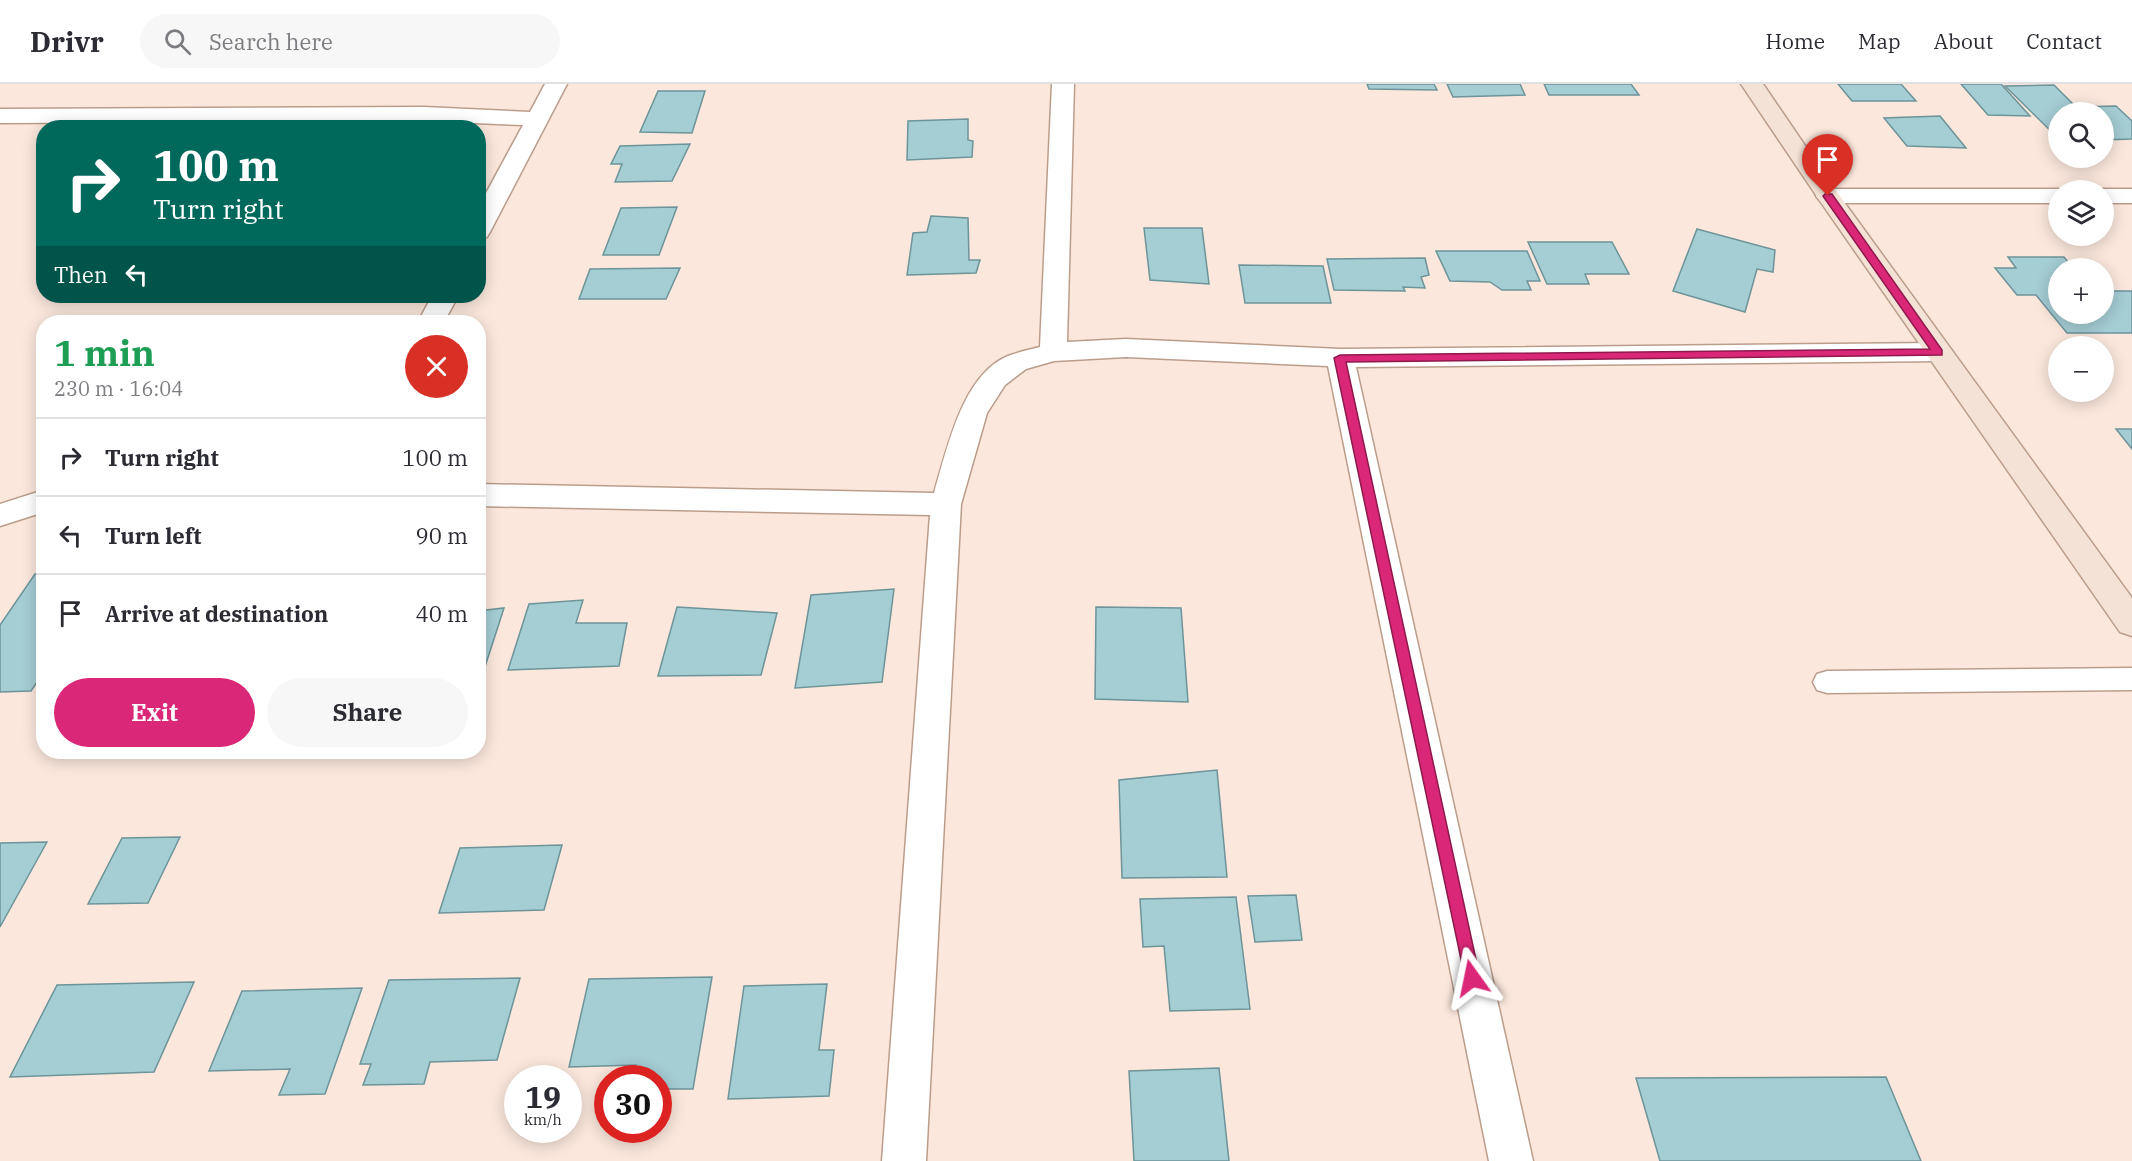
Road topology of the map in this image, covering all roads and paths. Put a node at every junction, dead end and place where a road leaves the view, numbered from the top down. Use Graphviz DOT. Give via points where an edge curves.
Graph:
graph roads {
  1 [pos="556,84"];
  2 [pos="1063,84"];
  3 [pos="1752,84"];
  4 [pos="0,116"];
  5 [pos="538,119"];
  6 [pos="1828,196"];
  7 [pos="2048,196"];
  8 [pos="2114,196"];
  9 [pos="2132,196"];
  10 [pos="486,217"];
  11 [pos="1053,352"];
  12 [pos="1938,352"];
  13 [pos="1340,358"];
  14 [pos="486,495"];
  15 [pos="36,504"];
  16 [pos="946,504"];
  17 [pos="0,515"];
  18 [pos="2132,623"];
  19 [pos="2132,679"];
  20 [pos="1827,681"];
  21 [pos="904,1161"];
  22 [pos="1511,1161"];
  1 -- 5 [label="street"];
  2 -- 11 [label="street"];
  3 -- 6 [label="street"];
  4 -- 5 [label="street" via="424,114"];
  5 -- 10 [label="street"];
  6 -- 7 [label="street"];
  6 -- 12 [label="street"];
  8 -- 9 [label="street"];
  11 -- 13 [label="street" via="1126,348"];
  11 -- 16 [label="street" via="1016,363 995,379 973,413"];
  12 -- 13 [label="street"];
  12 -- 18 [label="street"];
  13 -- 22 [label="street"];
  14 -- 16 [label="street"];
  15 -- 17 [label="street"];
  16 -- 21 [label="street"];
  19 -- 20 [label="lane"];
}
